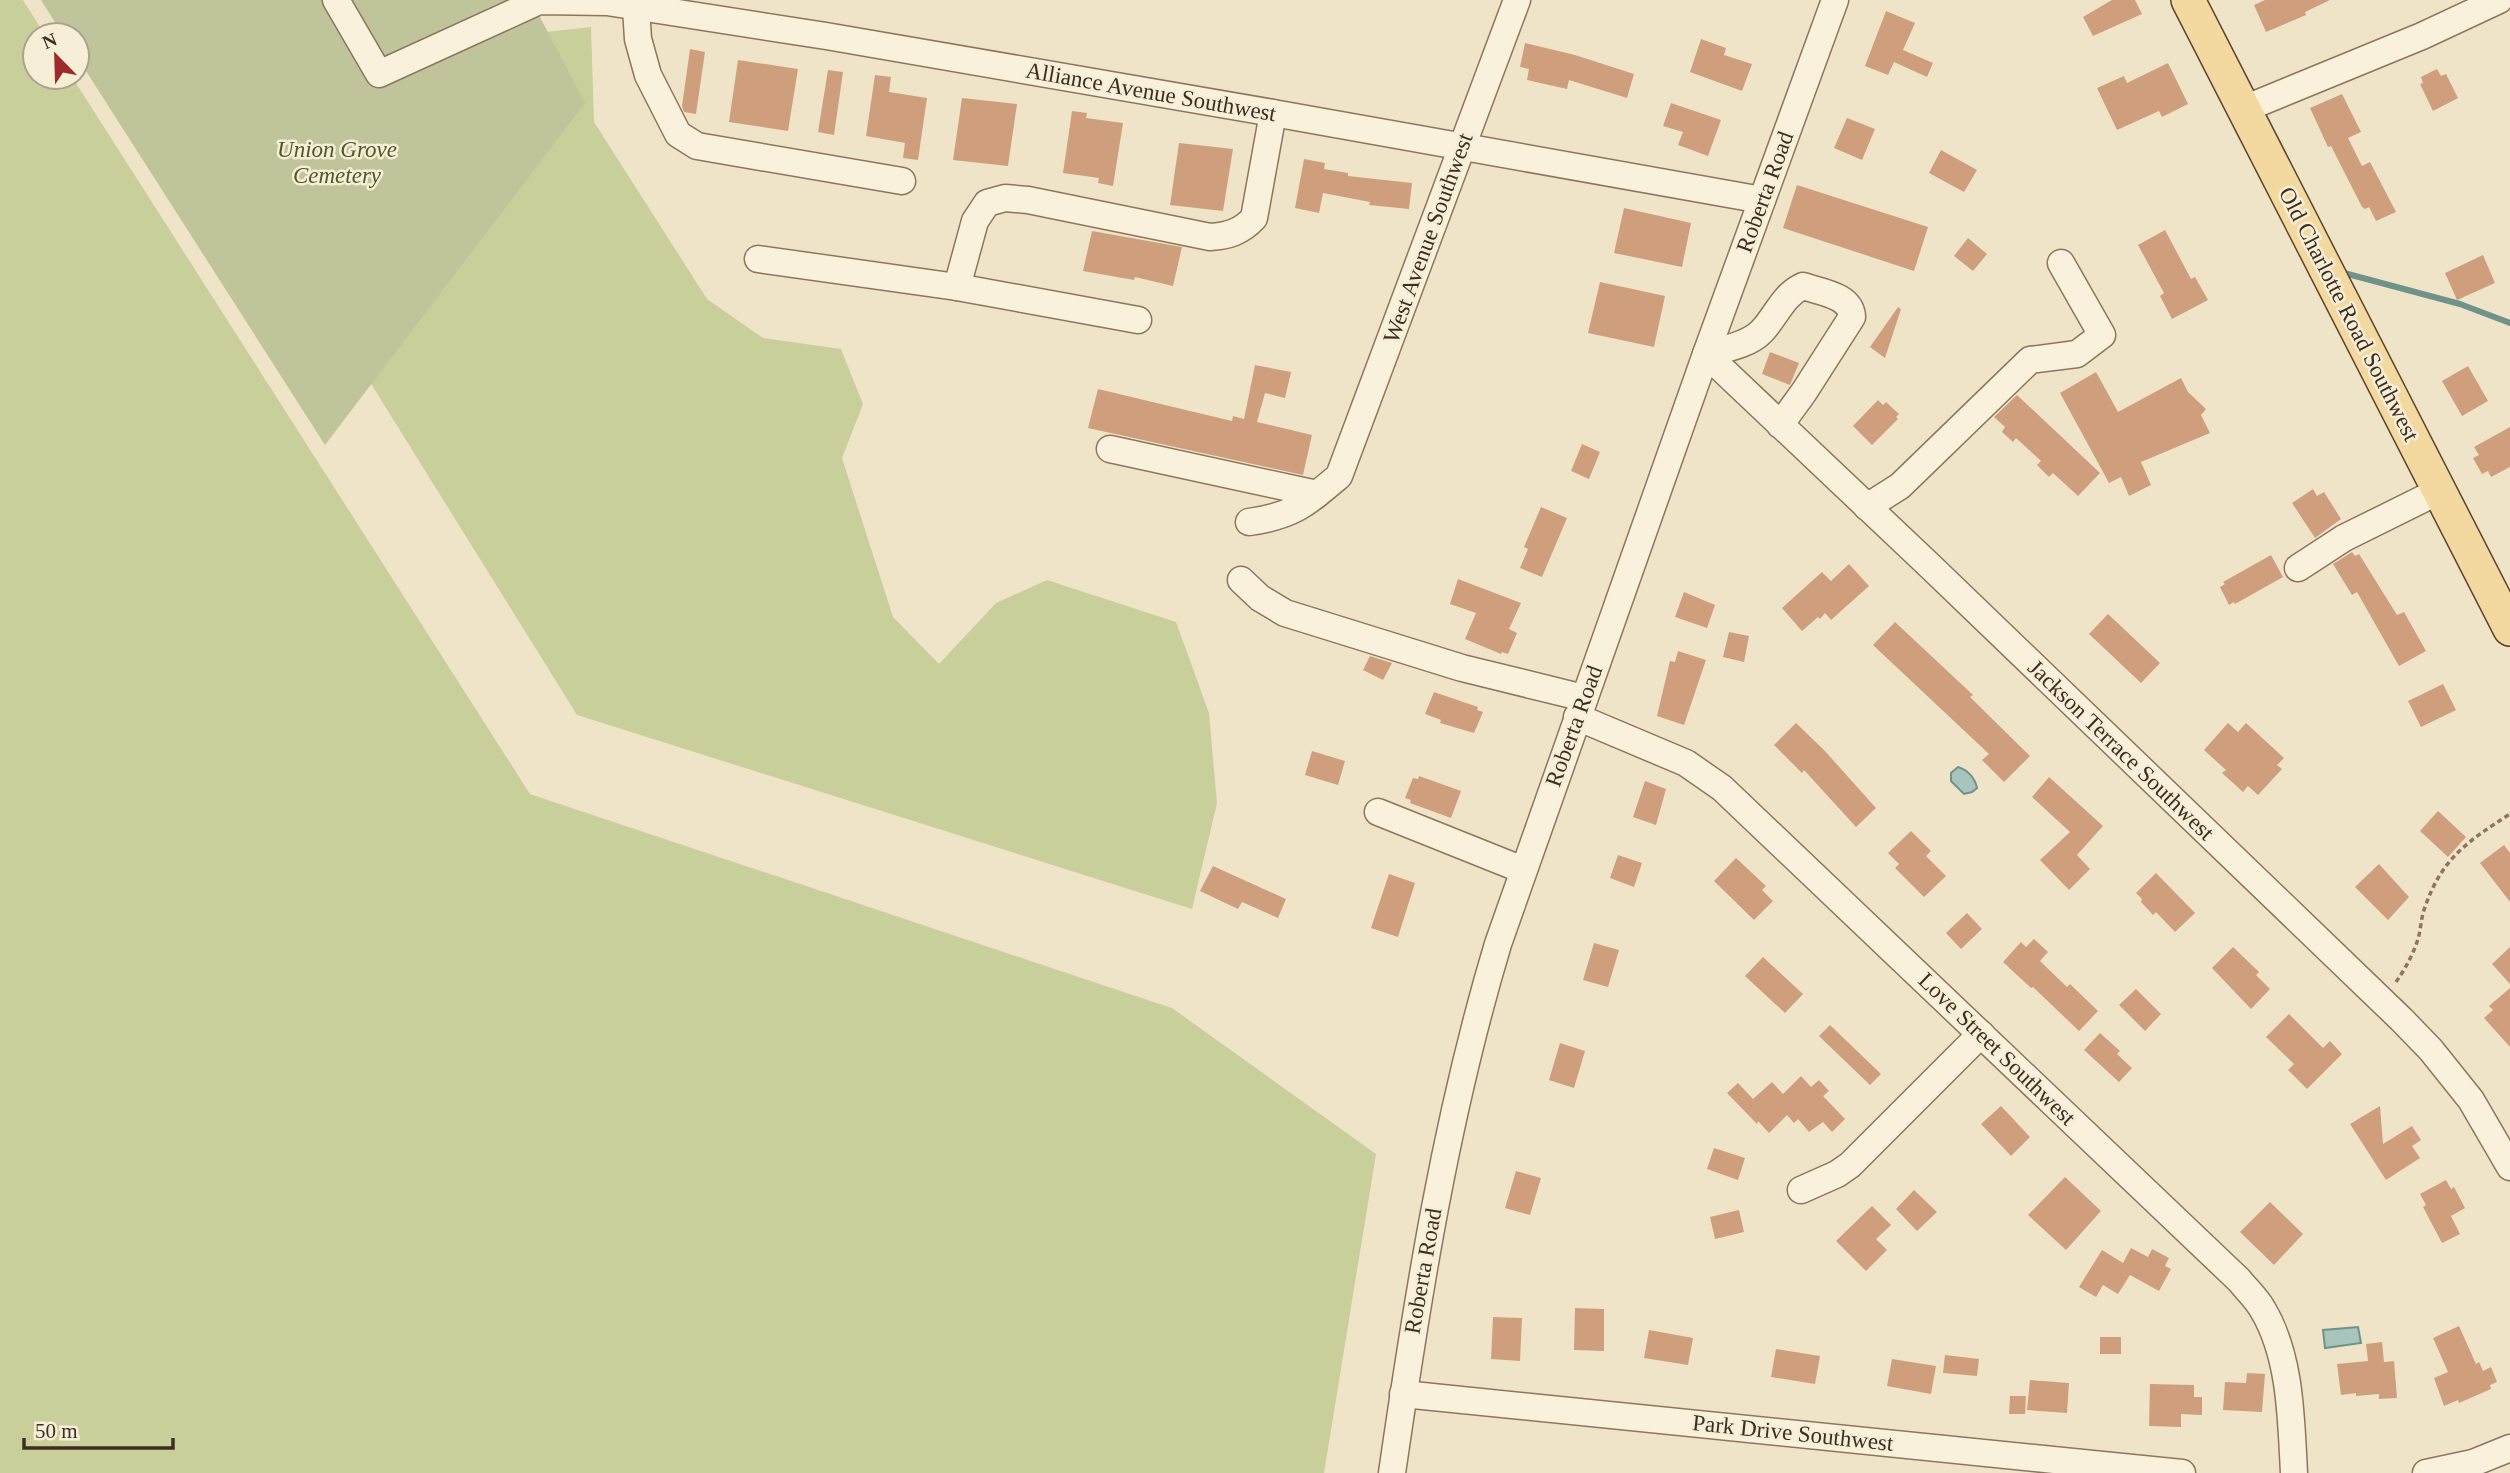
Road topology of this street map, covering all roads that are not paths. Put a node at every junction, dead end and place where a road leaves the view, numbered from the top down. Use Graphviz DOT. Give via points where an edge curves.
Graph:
graph roads {
  1 [pos="336,0"];
  2 [pos="1517,0"];
  3 [pos="1835,0"];
  4 [pos="2188,0"];
  5 [pos="2499,0"];
  6 [pos="539,1"];
  7 [pos="636,8"];
  8 [pos="2244,109"];
  9 [pos="1273,113"];
  10 [pos="1462,146"];
  11 [pos="902,181"];
  12 [pos="1762,200"];
  13 [pos="758,259"];
  14 [pos="2061,263"];
  15 [pos="957,287"];
  16 [pos="1138,320"];
  17 [pos="1706,354"];
  18 [pos="1780,425"];
  19 [pos="1110,449"];
  20 [pos="2440,491"];
  21 [pos="1317,495"];
  22 [pos="1867,506"];
  23 [pos="1249,522"];
  24 [pos="2298,568"];
  25 [pos="1241,580"];
  26 [pos="2510,628"];
  27 [pos="1580,708"];
  28 [pos="1378,812"];
  29 [pos="1523,870"];
  30 [pos="1981,1034"];
  31 [pos="2510,1167"];
  32 [pos="1801,1190"];
  33 [pos="1403,1394"];
  34 [pos="2510,1448"];
  35 [pos="1392,1473"];
  36 [pos="2182,1473"];
  37 [pos="2294,1473"];
  38 [pos="2426,1473"];
  1 -- 6 [label="street" via="379,74"];
  2 -- 10 [label="street, West Avenue Southwest"];
  3 -- 12 [label="street, Roberta Road"];
  4 -- 8 [label="main road, Old Charlotte Road Southwest"];
  5 -- 8 [label="street"];
  6 -- 7 [label="street, Alliance Avenue Southwest" via="607,2"];
  7 -- 9 [label="street, Alliance Avenue Southwest"];
  7 -- 11 [label="street" via="648,75 678,134 697,145"];
  8 -- 20 [label="main road, Old Charlotte Road Southwest"];
  9 -- 10 [label="street, Alliance Avenue Southwest"];
  9 -- 15 [label="street" via="1254,218 1243,229 1210,237 1005,198 987,203 975,221"];
  10 -- 12 [label="street, Alliance Avenue Southwest"];
  10 -- 21 [label="street, West Avenue Southwest" via="1339,476"];
  12 -- 17 [label="street, Roberta Road"];
  13 -- 15 [label="street"];
  14 -- 22 [label="street" via="2102,335 2077,354 2030,360 1900,486"];
  15 -- 16 [label="street"];
  17 -- 18 [label="street, Jackson Terrace Southwest"];
  17 -- 18 [label="street" via="1762,332 1791,291 1802,286 1845,301 1852,317"];
  17 -- 27 [label="street, Roberta Road"];
  18 -- 22 [label="street, Jackson Terrace Southwest"];
  19 -- 21 [label="street"];
  20 -- 24 [label="street" via="2344,538"];
  20 -- 26 [label="main road, Old Charlotte Road Southwest"];
  21 -- 23 [label="street" via="1302,508"];
  22 -- 31 [label="street, Jackson Terrace Southwest" via="2431,1050 2472,1100"];
  25 -- 27 [label="street, Love Street Southwest" via="1285,613"];
  27 -- 29 [label="street, Roberta Road"];
  27 -- 30 [label="street, Love Street Southwest" via="1686,763 1722,788"];
  28 -- 29 [label="street"];
  29 -- 33 [label="street, Roberta Road" via="1482,998 1451,1119"];
  30 -- 32 [label="street" via="1850,1165"];
  30 -- 37 [label="street, Love Street Southwest" via="2239,1280 2262,1308 2283,1358"];
  33 -- 35 [label="street, Roberta Road"];
  33 -- 36 [label="street, Park Drive Southwest"];
  34 -- 38 [label="street" via="2473,1463"];
}
